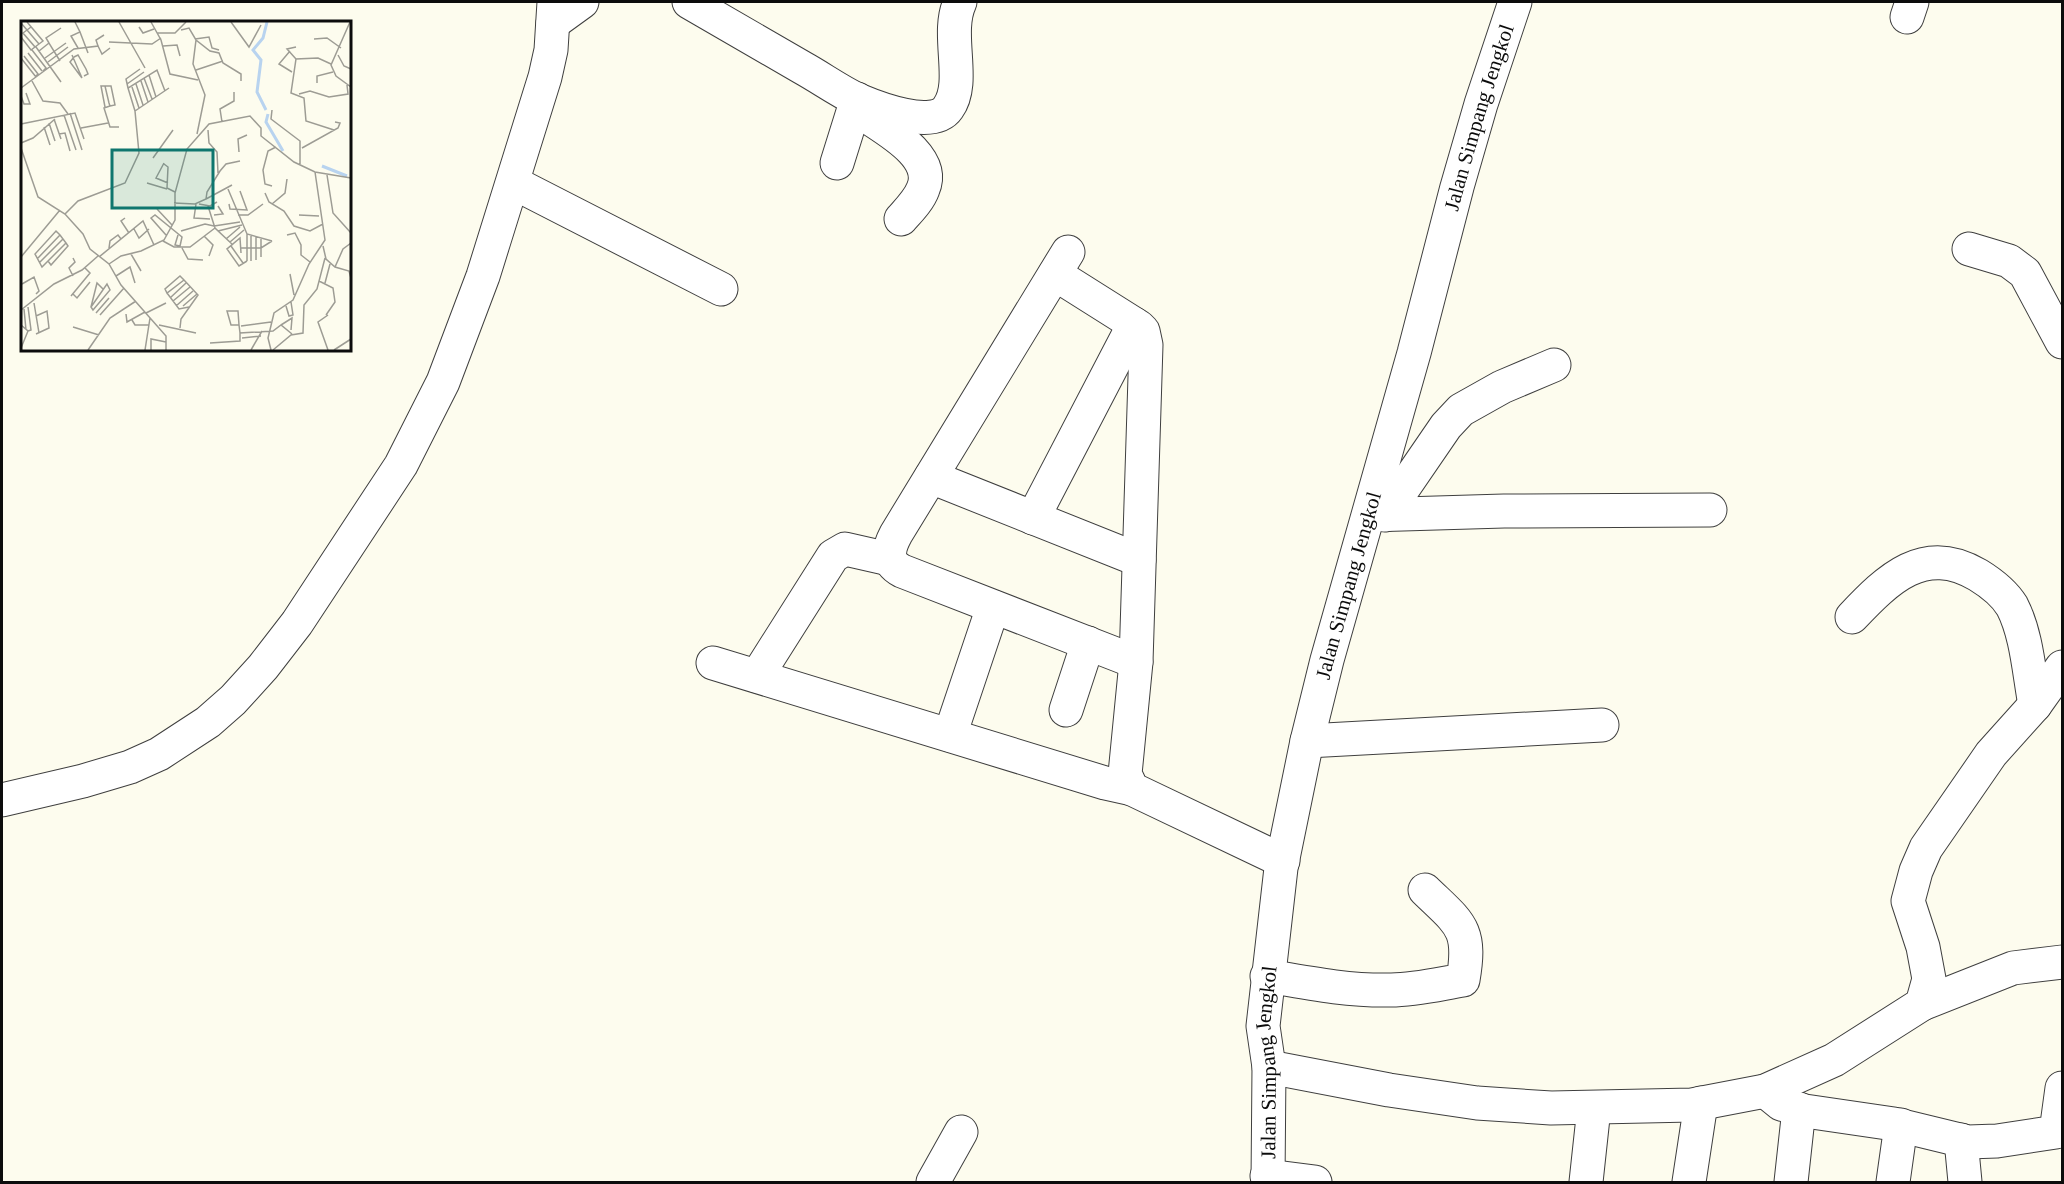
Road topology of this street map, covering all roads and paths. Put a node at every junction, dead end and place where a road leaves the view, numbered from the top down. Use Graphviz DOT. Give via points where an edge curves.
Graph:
graph roads {
  1 [pos="582,2"];
  2 [pos="689,2"];
  3 [pos="960,2"];
  4 [pos="1515,2"];
  5 [pos="554,12"];
  6 [pos="856,104"];
  7 [pos="837,164"];
  8 [pos="514,183"];
  9 [pos="901,219"];
  10 [pos="1969,249"];
  11 [pos="721,289"];
  12 [pos="1134,324"];
  13 [pos="2062,342"];
  14 [pos="1554,365"];
  15 [pos="931,477"];
  16 [pos="1710,510"];
  17 [pos="1377,515"];
  18 [pos="1033,518"];
  19 [pos="889,559"];
  20 [pos="1140,560"];
  21 [pos="993,607"];
  22 [pos="1852,617"];
  23 [pos="1088,643"];
  24 [pos="1136,662"];
  25 [pos="713,663"];
  26 [pos="2062,667"];
  27 [pos="757,676"];
  28 [pos="2035,705"];
  29 [pos="1065,710"];
  30 [pos="1602,725"];
  31 [pos="950,735"];
  32 [pos="1307,741"];
  33 [pos="1132,789"];
  34 [pos="2,800"];
  35 [pos="1283,861"];
  36 [pos="1425,890"];
  37 [pos="2062,962"];
  38 [pos="1267,976"];
  39 [pos="1922,1004"];
  40 [pos="1269,1067"];
  41 [pos="2062,1088"];
  42 [pos="1765,1091"];
  43 [pos="1701,1103"];
  44 [pos="1594,1108"];
  45 [pos="1799,1110"];
  46 [pos="1900,1125"];
  47 [pos="961,1132"];
  48 [pos="1961,1140"];
  49 [pos="2059,1140"];
  50 [pos="1267,1179"];
  51 [pos="933,1182"];
  52 [pos="1315,1182"];
  53 [pos="1586,1182"];
  54 [pos="1689,1182"];
  55 [pos="1791,1182"];
  56 [pos="1893,1182"];
  57 [pos="1965,1182"];
  1 -- 5 [label="street"];
  2 -- 6 [label="street"];
  3 -- 6 [label="street" via="953,29 955,91 947,111 931,117 910,116"];
  4 -- 17 [label="street, Jalan Simpang Jengkol" via="1457,187"];
  5 -- 8 [label="street" via="545,77"];
  6 -- 7 [label="street"];
  6 -- 9 [label="street" via="914,150 925,169 923,190"];
  8 -- 11 [label="street"];
  8 -- 34 [label="street" via="443,382 401,465 297,623 263,667 208,722 159,754 93,779"];
  10 -- 13 [label="street" via="2009,261 2025,273"];
  12 -- 15 [label="street" via="1061,263"];
  12 -- 18 [label="street"];
  12 -- 20 [label="street" via="1143,331 1147,362"];
  14 -- 17 [label="street" via="1461,410"];
  15 -- 18 [label="street"];
  15 -- 19 [label="street" via="891,542"];
  16 -- 17 [label="street"];
  17 -- 32 [label="street, Jalan Simpang Jengkol" via="1328,660"];
  18 -- 20 [label="street"];
  19 -- 21 [label="street" via="895,568"];
  19 -- 27 [label="street" via="845,549 833,556"];
  20 -- 24 [label="street"];
  21 -- 23 [label="street"];
  21 -- 31 [label="street"];
  22 -- 28 [label="street" via="1887,581 1910,568 1940,563 1973,572 1998,589 2011,604 2020,625"];
  23 -- 24 [label="street"];
  23 -- 29 [label="street"];
  24 -- 33 [label="street" via="1125,774"];
  25 -- 27 [label="street"];
  26 -- 28 [label="street"];
  27 -- 31 [label="street"];
  28 -- 39 [label="street" via="1991,754 1926,848 1916,871 1908,901 1929,979"];
  30 -- 32 [label="street"];
  31 -- 33 [label="street"];
  32 -- 35 [label="street, Jalan Simpang Jengkol"];
  33 -- 35 [label="street"];
  35 -- 38 [label="street, Jalan Simpang Jengkol"];
  36 -- 38 [label="street" via="1463,932 1467,949 1463,980 1414,989 1369,990"];
  37 -- 39 [label="street" via="2013,968"];
  38 -- 40 [label="street, Jalan Simpang Jengkol" via="1263,1026"];
  39 -- 42 [label="street" via="1834,1060"];
  40 -- 44 [label="street" via="1476,1103"];
  40 -- 50 [label="street, Jalan Simpang Jengkol"];
  41 -- 49 [label="street"];
  42 -- 43 [label="street"];
  42 -- 45 [label="street" via="1781,1104"];
  43 -- 44 [label="street"];
  43 -- 54 [label="street"];
  44 -- 53 [label="street"];
  45 -- 46 [label="street"];
  45 -- 55 [label="street"];
  46 -- 48 [label="street"];
  46 -- 56 [label="street"];
  47 -- 51 [label="street"];
  48 -- 49 [label="street"];
  48 -- 57 [label="street"];
  50 -- 52 [label="street"];
}
